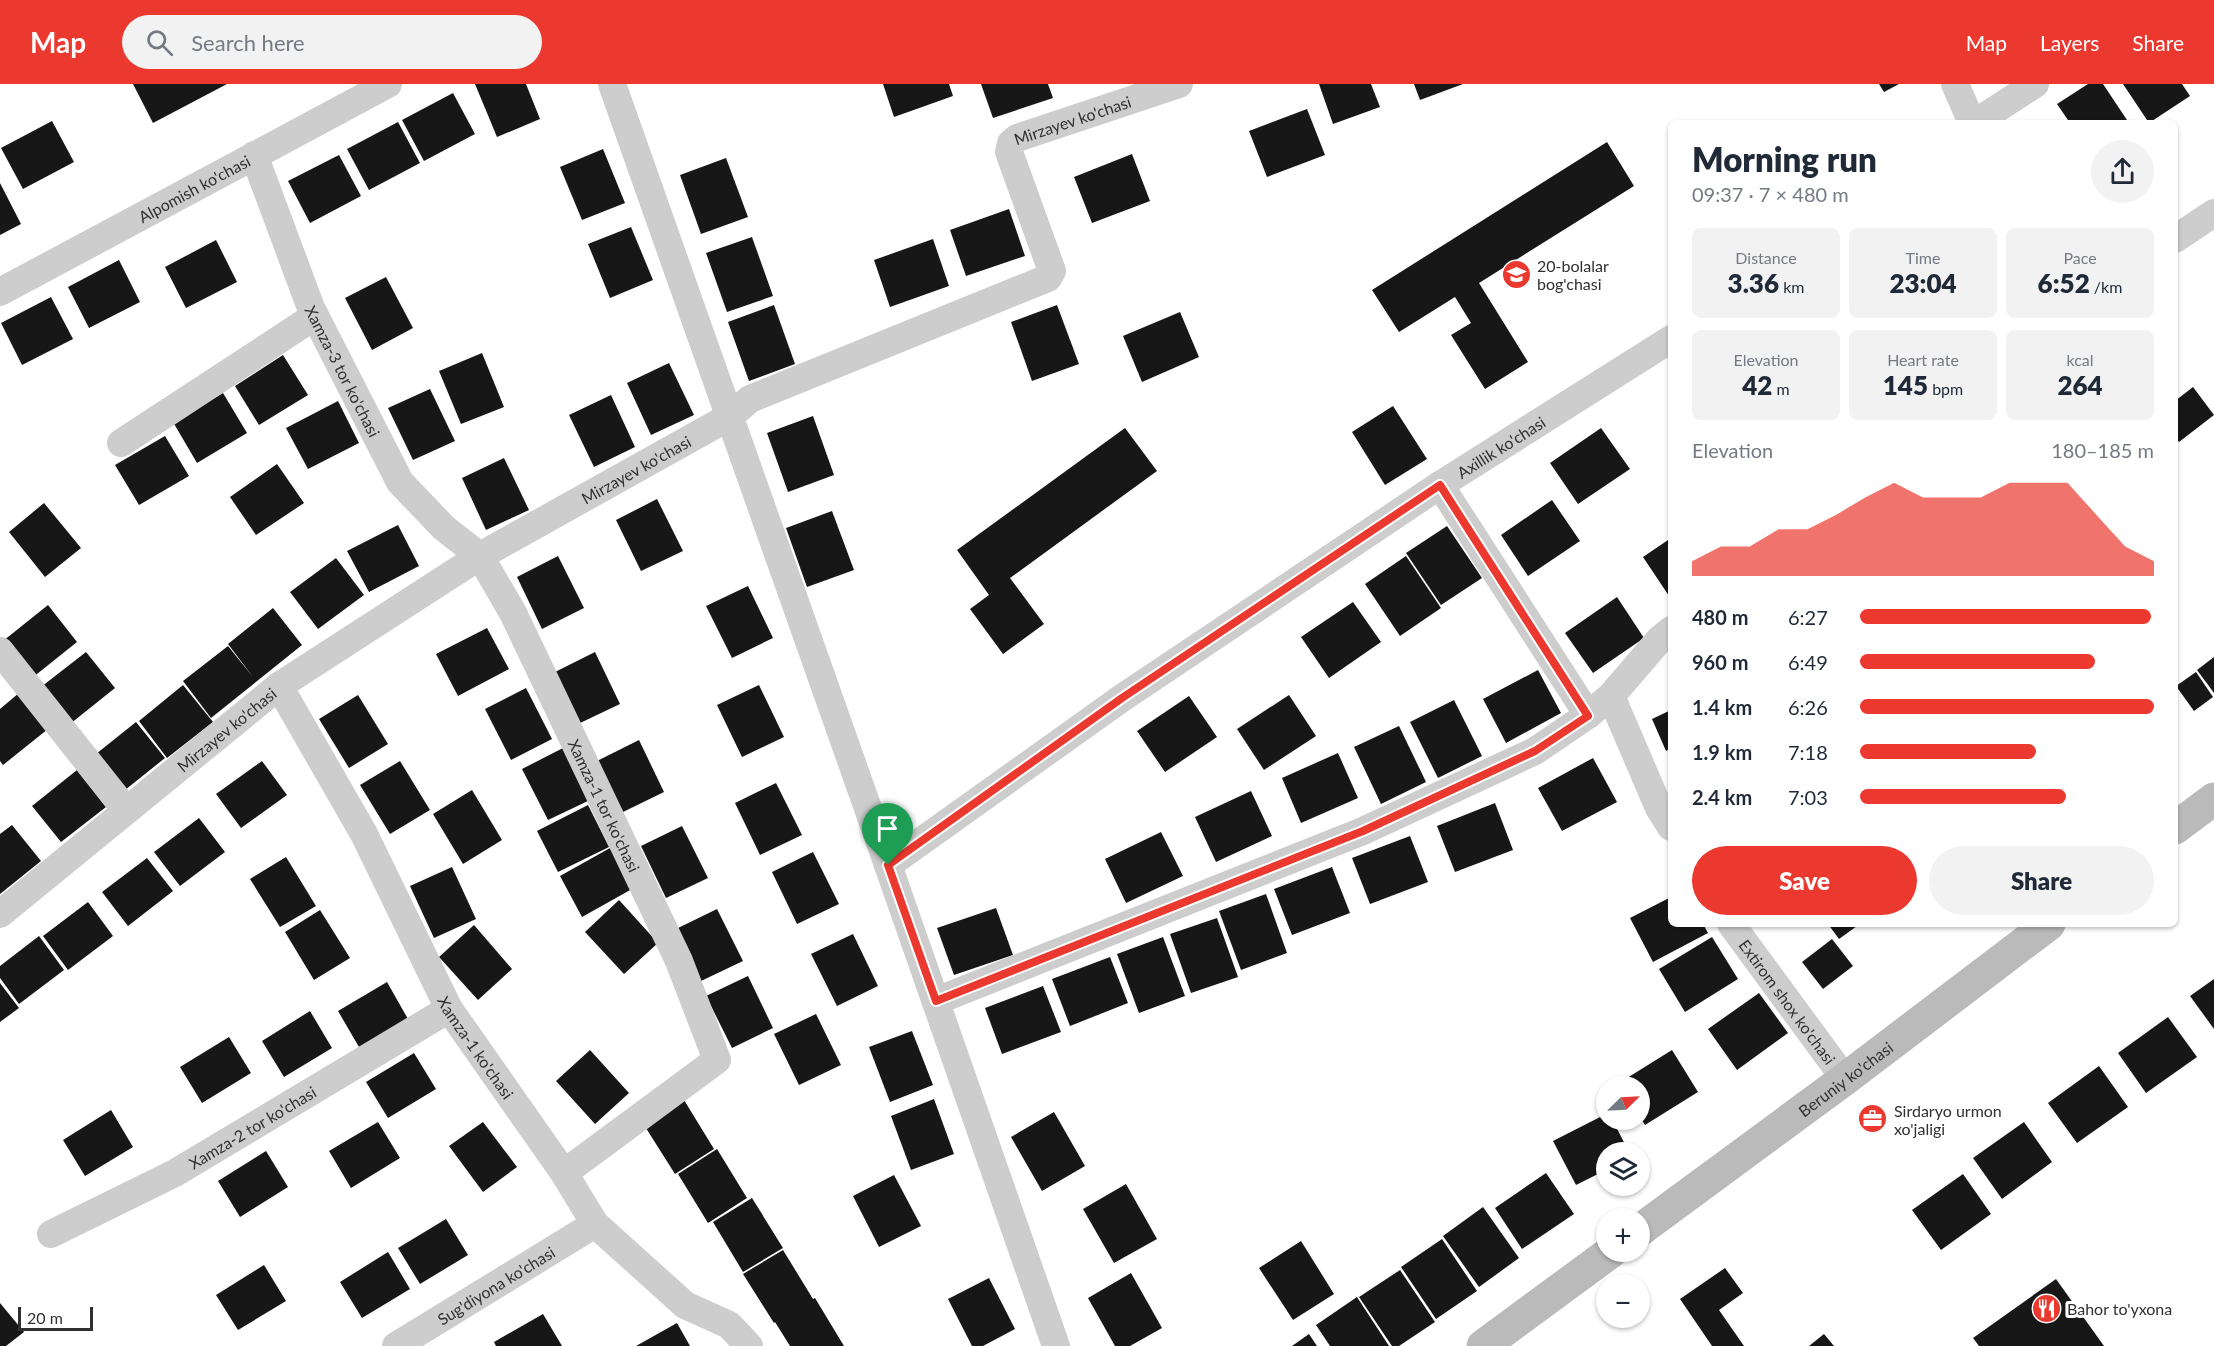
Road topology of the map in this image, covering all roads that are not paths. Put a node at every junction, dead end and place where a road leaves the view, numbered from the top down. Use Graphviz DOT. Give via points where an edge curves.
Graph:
graph roads {
  1 [pos="388,84"];
  2 [pos="612,84"];
  3 [pos="1179,84"];
  4 [pos="1954,84"];
  5 [pos="2035,84"];
  6 [pos="1972,120"];
  7 [pos="1978,120"];
  8 [pos="254,155"];
  9 [pos="2214,213"];
  10 [pos="2178,236"];
  11 [pos="0,292"];
  12 [pos="315,316"];
  13 [pos="1668,341"];
  14 [pos="729,417"];
  15 [pos="121,443"];
  16 [pos="1440,485"];
  17 [pos="480,556"];
  18 [pos="1668,632"];
  19 [pos="0,651"];
  20 [pos="279,686"];
  21 [pos="1611,696"];
  22 [pos="1588,716"];
  23 [pos="2214,799"];
  24 [pos="126,810"];
  25 [pos="1668,822"];
  26 [pos="2178,826"];
  27 [pos="888,865"];
  28 [pos="0,914"];
  29 [pos="1733,927"];
  30 [pos="2045,927"];
  31 [pos="936,1001"];
  32 [pos="449,1009"];
  33 [pos="1845,1079"];
  34 [pos="564,1173"];
  35 [pos="1650,1223"];
  36 [pos="595,1224"];
  37 [pos="51,1234"];
  38 [pos="1597,1262"];
  39 [pos="396,1346"];
  40 [pos="749,1346"];
  41 [pos="1056,1346"];
  42 [pos="1483,1346"];
  1 -- 8 [label="street, Alpomish ko'chasi"];
  2 -- 14 [label="street"];
  3 -- 14 [label="street, Mirzayev ko'chasi" via="1011,143 1009,152 1052,271 1048,278 750,399"];
  4 -- 6 [label="street"];
  5 -- 7 [label="street"];
  8 -- 11 [label="street, Alpomish ko'chasi"];
  8 -- 12 [label="street, Xamza-3 tor ko'chasi"];
  9 -- 10 [label="street"];
  12 -- 15 [label="street"];
  12 -- 17 [label="street, Xamza-3 tor ko'chasi" via="400,482 444,528"];
  13 -- 16 [label="street, Axillik ko'chasi"];
  14 -- 17 [label="street, Mirzayev ko'chasi"];
  14 -- 27 [label="street"];
  16 -- 22 [label="street"];
  16 -- 27 [label="street, Axillik ko'chasi" via="1122,698"];
  17 -- 20 [label="street, Mirzayev ko'chasi"];
  17 -- 34 [label="street, Xamza-1 tor ko'chasi" via="513,613 679,961 717,1060"];
  18 -- 21 [label="street"];
  19 -- 24 [label="street"];
  20 -- 24 [label="street, Mirzayev ko'chasi"];
  20 -- 32 [label="street, Xamza-1 ko'chasi" via="364,834"];
  21 -- 22 [label="street"];
  21 -- 25 [label="street"];
  22 -- 31 [label="street" via="1535,751 1363,831"];
  23 -- 26 [label="street"];
  24 -- 28 [label="street, Mirzayev ko'chasi"];
  27 -- 31 [label="street"];
  29 -- 33 [label="street, Extirom shox ko'chasi"];
  30 -- 33 [label="street, Beruniy ko'chasi"];
  31 -- 41 [label="street"];
  32 -- 34 [label="street, Xamza-1 ko'chasi"];
  32 -- 37 [label="street, Xamza-2 tor ko'chasi" via="175,1173"];
  33 -- 35 [label="street, Beruniy ko'chasi"];
  34 -- 36 [label="street, Xamza-1 ko'chasi"];
  36 -- 39 [label="street, Sug'diyona ko'chasi"];
  36 -- 40 [label="street, Xamza-1 ko'chasi" via="685,1305 729,1324"];
  38 -- 42 [label="street"];
}
